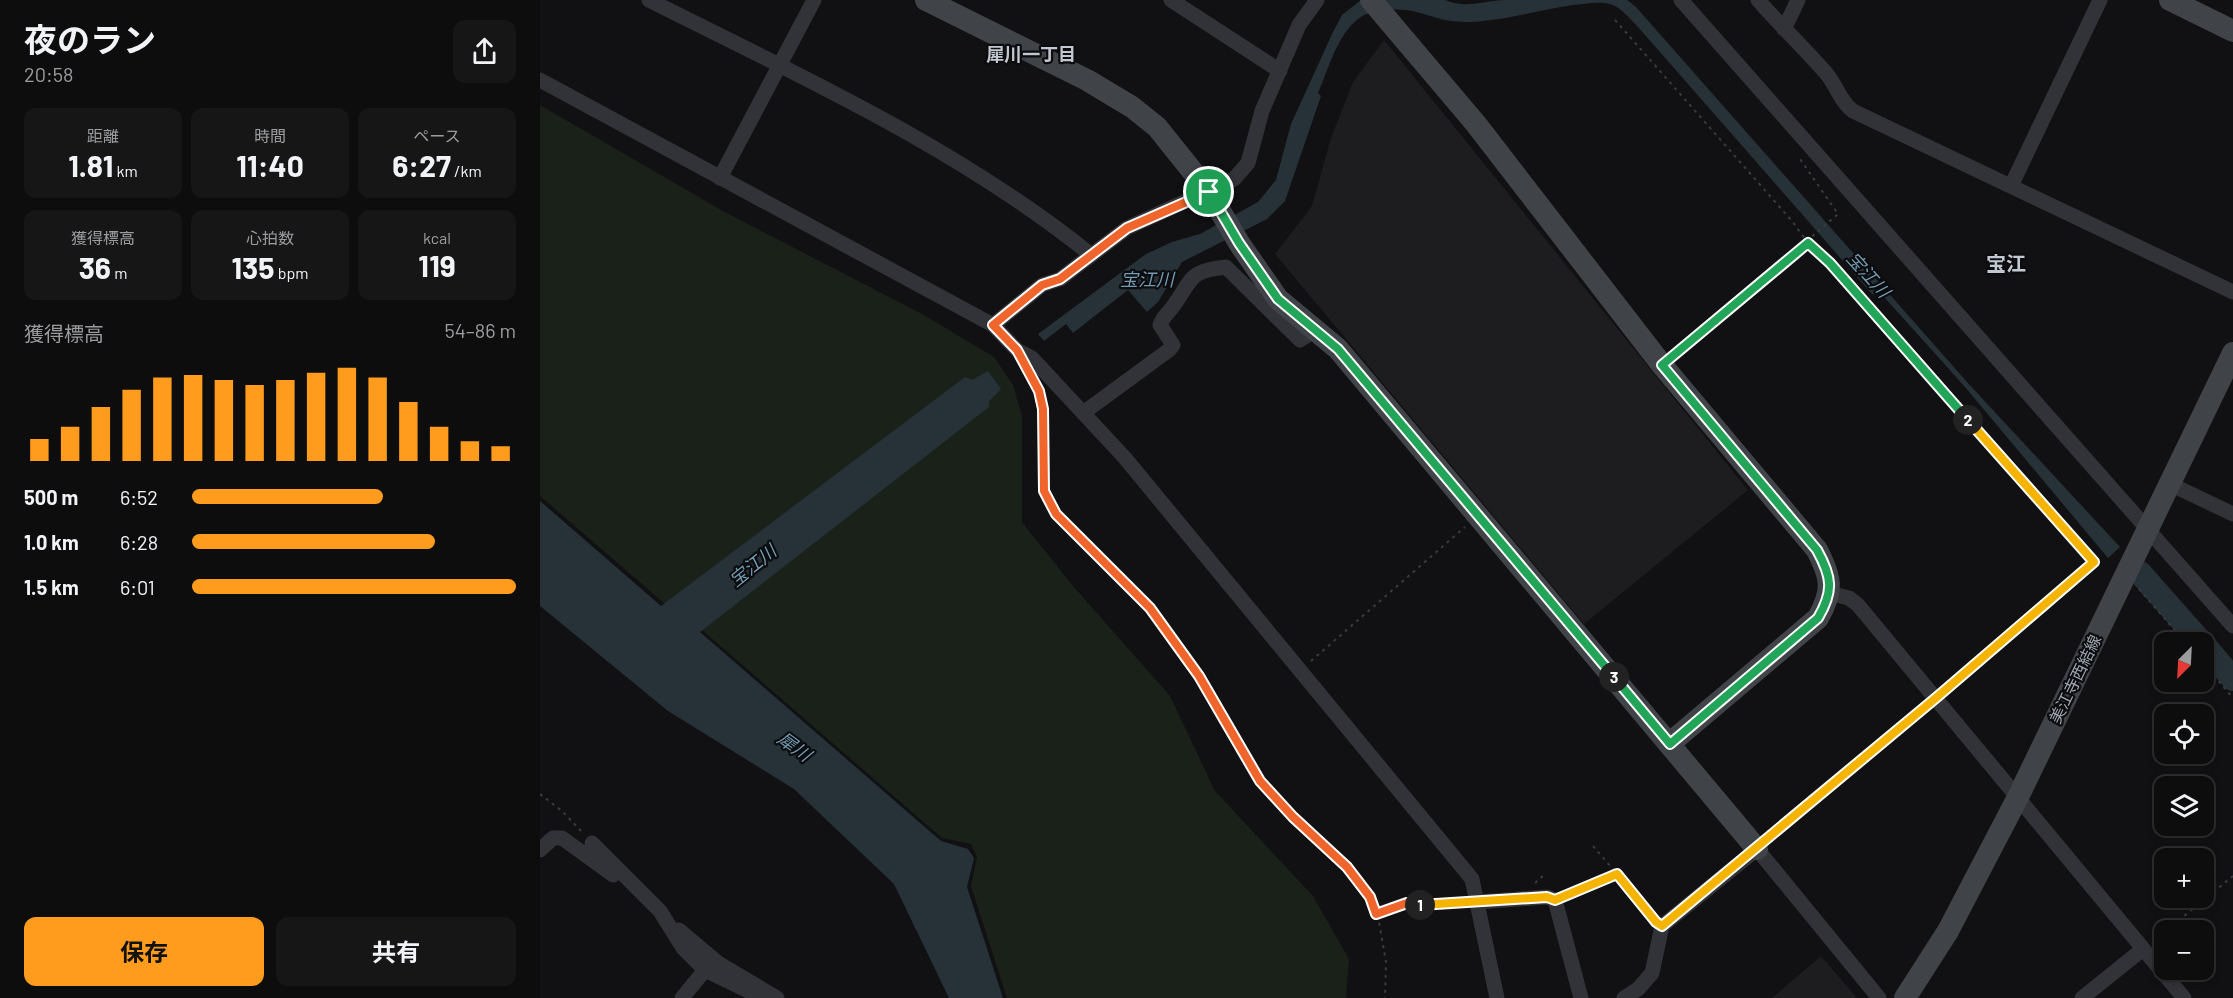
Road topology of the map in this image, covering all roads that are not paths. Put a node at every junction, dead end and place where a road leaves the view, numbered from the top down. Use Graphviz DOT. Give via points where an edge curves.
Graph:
graph roads {
  1 [pos="649,0"];
  2 [pos="814,0"];
  3 [pos="926,0"];
  4 [pos="1171,0"];
  5 [pos="1317,0"];
  6 [pos="1681,0"];
  7 [pos="1758,0"];
  8 [pos="1798,0"];
  9 [pos="2100,0"];
  10 [pos="2170,0"];
  11 [pos="1378,9"];
  12 [pos="1784,29"];
  13 [pos="2233,32"];
  14 [pos="781,66"];
  15 [pos="1280,71"];
  16 [pos="540,80"];
  17 [pos="720,178"];
  18 [pos="2012,186"];
  19 [pos="1211,196"];
  20 [pos="1090,254"];
  21 [pos="2233,292"];
  22 [pos="993,325"];
  23 [pos="1316,330"];
  24 [pos="2233,353"];
  25 [pos="1083,413"];
  26 [pos="2170,484"];
  27 [pos="2233,514"];
  28 [pos="2146,531"];
  29 [pos="1829,593"];
  30 [pos="2233,626"];
  31 [pos="1670,744"];
  32 [pos="2018,797"];
  33 [pos="592,843"];
  34 [pos="1757,849"];
  35 [pos="540,850"];
  36 [pos="638,886"];
  37 [pos="1478,902"];
  38 [pos="660,911"];
  39 [pos="2143,949"];
  40 [pos="705,970"];
  41 [pos="682,998"];
  42 [pos="763,998"];
  43 [pos="777,998"];
  44 [pos="1497,998"];
  45 [pos="1581,998"];
  46 [pos="1624,998"];
  47 [pos="1879,998"];
  48 [pos="1905,998"];
  49 [pos="2082,998"];
  50 [pos="2184,998"];
  1 -- 14 [label="street"];
  2 -- 14 [label="street"];
  3 -- 19 [label="street" via="1087,80 1132,107 1157,128"];
  4 -- 15 [label="street"];
  5 -- 15 [label="street" via="1299,25"];
  6 -- 28 [label="street"];
  7 -- 12 [label="street"];
  8 -- 12 [label="street"];
  9 -- 18 [label="street"];
  10 -- 13 [label="street"];
  11 -- 29 [label="street" via="1476,124 1662,365 1817,550 1828,570"];
  12 -- 18 [label="street" via="1830,78 1842,102 1853,111"];
  14 -- 17 [label="street"];
  14 -- 20 [label="street" via="996,184"];
  15 -- 19 [label="street" via="1262,111 1248,163"];
  16 -- 17 [label="street"];
  17 -- 22 [label="street"];
  18 -- 21 [label="street"];
  19 -- 20 [label="street" via="1127,228"];
  19 -- 23 [label="street" via="1278,299"];
  20 -- 22 [label="street" via="1060,279 1042,285"];
  22 -- 25 [label="street" via="1017,350 1032,358"];
  23 -- 25 [label="street" via="1300,340 1261,305 1234,273 1226,267 1209,269 1187,282 1163,318 1160,325 1173,345"];
  23 -- 31 [label="street" via="1338,349"];
  24 -- 26 [label="street, 美江寺西結線"];
  25 -- 37 [label="street" via="1125,458 1472,879"];
  26 -- 27 [label="street"];
  26 -- 28 [label="street, 美江寺西結線"];
  28 -- 30 [label="street"];
  28 -- 32 [label="street, 美江寺西結線"];
  29 -- 31 [label="street" via="1818,618"];
  29 -- 32 [label="street" via="1849,598 1858,605"];
  31 -- 34 [label="street"];
  32 -- 39 [label="street"];
  32 -- 48 [label="street, 美江寺西結線" via="1948,931"];
  33 -- 36 [label="street"];
  34 -- 46 [label="street" via="1662,926 1652,973"];
  34 -- 47 [label="street"];
  35 -- 36 [label="street" via="553,838 562,838 620,880"];
  36 -- 38 [label="street"];
  37 -- 44 [label="street"];
  37 -- 45 [label="street" via="1547,897 1555,900"];
  38 -- 40 [label="street" via="683,948"];
  38 -- 43 [label="street" via="718,963"];
  39 -- 49 [label="street"];
  39 -- 50 [label="street"];
  40 -- 41 [label="street"];
  40 -- 42 [label="street"];
}
